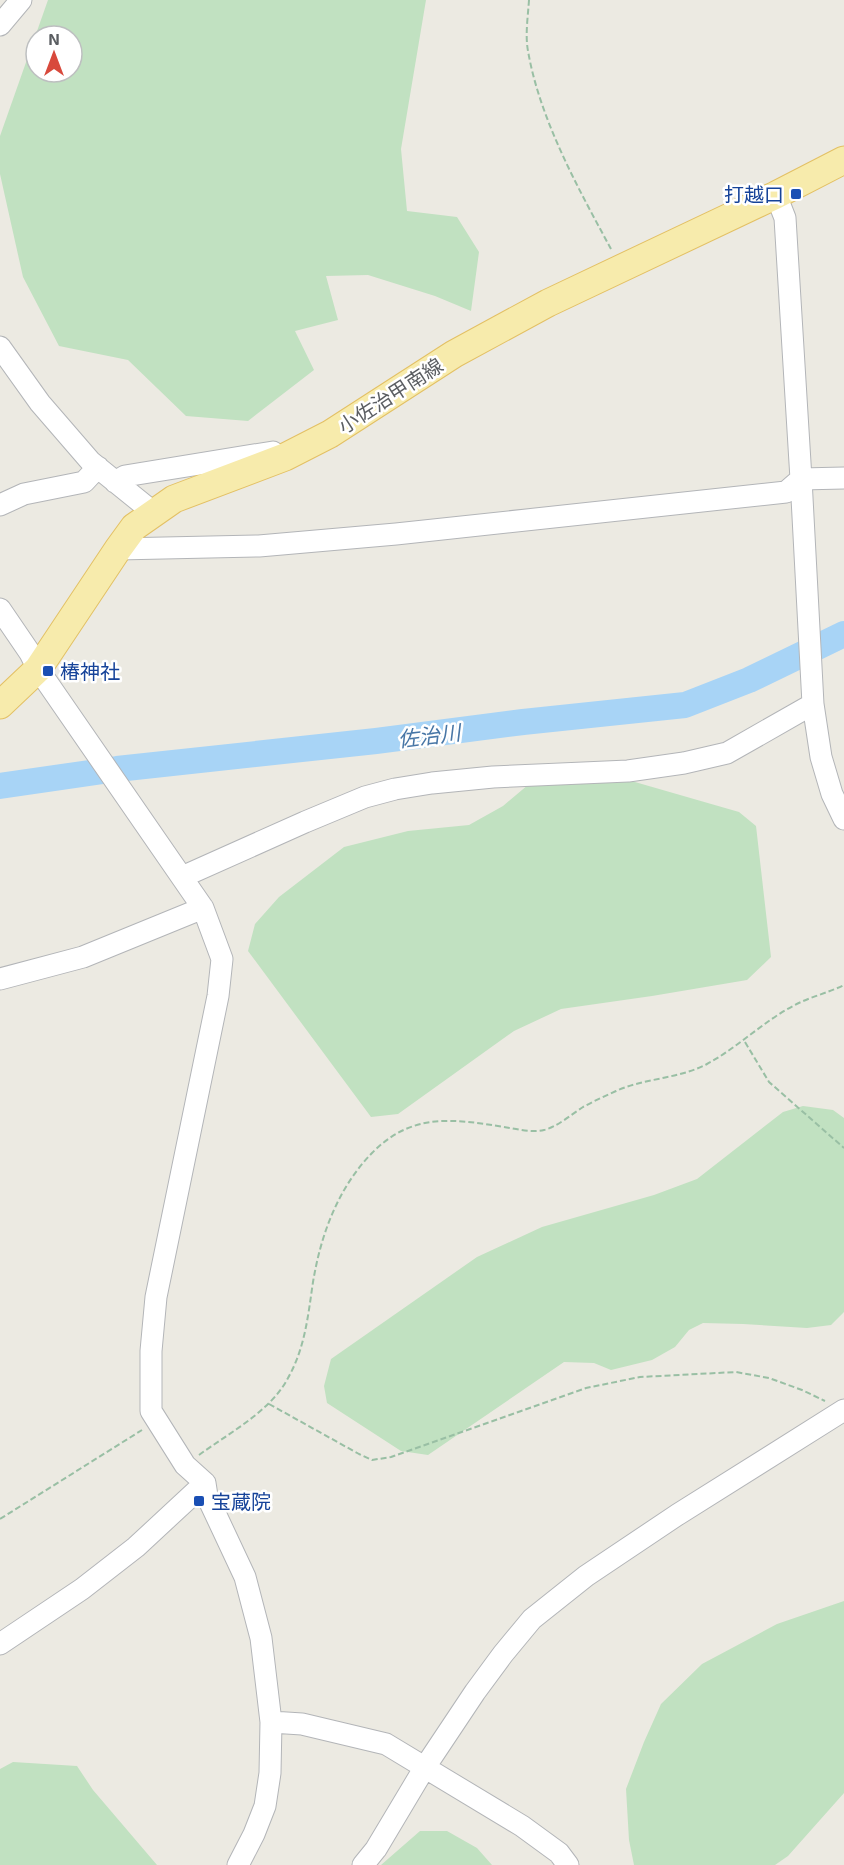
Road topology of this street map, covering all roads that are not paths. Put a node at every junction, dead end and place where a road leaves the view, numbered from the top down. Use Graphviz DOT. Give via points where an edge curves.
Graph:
graph roads {
  1 [pos="21,0"];
  2 [pos="0,25"];
  3 [pos="844,160"];
  4 [pos="776,195"];
  5 [pos="0,347"];
  6 [pos="285,458"];
  7 [pos="98,467"];
  8 [pos="844,477"];
  9 [pos="801,479"];
  10 [pos="115,482"];
  11 [pos="0,505"];
  12 [pos="154,513"];
  13 [pos="118,549"];
  14 [pos="0,609"];
  15 [pos="38,669"];
  16 [pos="813,704"];
  17 [pos="0,705"];
  18 [pos="844,819"];
  19 [pos="182,877"];
  20 [pos="203,908"];
  21 [pos="0,979"];
  22 [pos="844,1410"];
  23 [pos="205,1483"];
  24 [pos="0,1644"];
  25 [pos="271,1722"];
  26 [pos="425,1767"];
  27 [pos="238,1865"];
  28 [pos="363,1865"];
  29 [pos="568,1865"];
  1 -- 2 [label="street"];
  3 -- 4 [label="main road, 小佐治甲南線"];
  4 -- 6 [label="main road, 小佐治甲南線" via="548,303 454,354 330,434"];
  4 -- 9 [label="street" via="785,218"];
  5 -- 7 [label="street" via="40,403"];
  6 -- 10 [label="street" via="281,451 125,476"];
  6 -- 12 [label="main road, 小佐治甲南線" via="174,499"];
  7 -- 10 [label="street"];
  7 -- 11 [label="street" via="84,482 24,494"];
  8 -- 9 [label="street"];
  9 -- 13 [label="street" via="786,492 396,534 260,546"];
  9 -- 16 [label="street"];
  10 -- 12 [label="street"];
  12 -- 13 [label="main road, 小佐治甲南線" via="135,527"];
  13 -- 15 [label="main road, 小佐治甲南線"];
  14 -- 15 [label="street"];
  15 -- 17 [label="main road, 小佐治甲南線"];
  15 -- 19 [label="street"];
  16 -- 18 [label="street" via="821,757"];
  16 -- 19 [label="street" via="727,753 684,763 628,771 432,783 365,797"];
  19 -- 20 [label="street"];
  20 -- 21 [label="street" via="83,957"];
  20 -- 23 [label="street" via="222,959 218,996 156,1298 151,1411 185,1465"];
  22 -- 26 [label="street" via="677,1515 595,1570 532,1619 475,1692"];
  23 -- 24 [label="street" via="136,1547"];
  23 -- 25 [label="street" via="207,1496 245,1577 261,1638"];
  25 -- 26 [label="street" via="302,1724 386,1744"];
  25 -- 27 [label="street" via="265,1806"];
  26 -- 28 [label="street"];
  26 -- 29 [label="street" via="522,1826 559,1853"];
}
